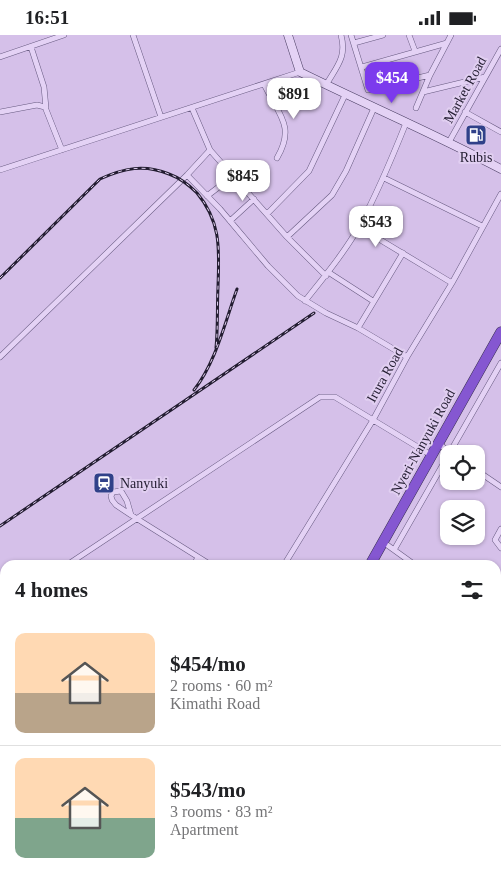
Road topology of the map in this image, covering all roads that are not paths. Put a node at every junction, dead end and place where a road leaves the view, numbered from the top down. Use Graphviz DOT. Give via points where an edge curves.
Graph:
graph roads {
  1 [pos="43,35"];
  2 [pos="64,35"];
  3 [pos="133,35"];
  4 [pos="288,35"];
  5 [pos="341,35"];
  6 [pos="351,35"];
  7 [pos="383,35"];
  8 [pos="409,35"];
  9 [pos="451,35"];
  10 [pos="45,41"];
  11 [pos="354,43"];
  12 [pos="447,43"];
  13 [pos="31,47"];
  14 [pos="501,49"];
  15 [pos="415,51"];
  16 [pos="0,57"];
  17 [pos="362,67"];
  18 [pos="300,72"];
  19 [pos="430,75"];
  20 [pos="485,77"];
  21 [pos="264,84"];
  22 [pos="326,85"];
  23 [pos="423,92"];
  24 [pos="345,95"];
  25 [pos="192,108"];
  26 [pos="374,108"];
  27 [pos="416,108"];
  28 [pos="46,109"];
  29 [pos="0,112"];
  30 [pos="465,113"];
  31 [pos="161,117"];
  32 [pos="406,123"];
  33 [pos="501,132"];
  34 [pos="449,142"];
  35 [pos="62,150"];
  36 [pos="210,150"];
  37 [pos="277,158"];
  38 [pos="501,169"];
  39 [pos="0,170"];
  40 [pos="187,175"];
  41 [pos="233,176"];
  42 [pos="384,179"];
  43 [pos="501,194"];
  44 [pos="207,196"];
  45 [pos="254,199"];
  46 [pos="267,214"];
  47 [pos="230,221"];
  48 [pos="482,226"];
  49 [pos="359,227"];
  50 [pos="287,237"];
  51 [pos="403,253"];
  52 [pos="327,274"];
  53 [pos="452,283"];
  54 [pos="306,301"];
  55 [pos="373,301"];
  56 [pos="358,328"];
  57 [pos="501,332"];
  58 [pos="0,357"];
  59 [pos="408,357"];
  60 [pos="501,363"];
  61 [pos="374,420"];
  62 [pos="438,444"];
  63 [pos="455,445"];
  64 [pos="431,455"];
  65 [pos="440,471"];
  66 [pos="485,476"];
  67 [pos="501,487"];
  68 [pos="408,497"];
  69 [pos="420,504"];
  70 [pos="131,515"];
  71 [pos="138,518"];
  72 [pos="501,529"];
  73 [pos="382,542"];
  74 [pos="501,548"];
  75 [pos="394,550"];
  76 [pos="198,557"];
  77 [pos="74,560"];
  78 [pos="196,560"];
  79 [pos="202,560"];
  80 [pos="287,560"];
  81 [pos="373,560"];
  82 [pos="408,560"];
  1 -- 10 [label="street"];
  2 -- 10 [label="street"];
  3 -- 31 [label="street"];
  4 -- 18 [label="street"];
  5 -- 22 [label="street" via="342,59"];
  6 -- 11 [label="street"];
  7 -- 11 [label="street"];
  8 -- 15 [label="street"];
  9 -- 12 [label="street"];
  10 -- 13 [label="street"];
  11 -- 17 [label="street"];
  12 -- 15 [label="street"];
  12 -- 19 [label="street"];
  13 -- 16 [label="street"];
  13 -- 28 [label="street" via="44,87"];
  14 -- 20 [label="street, Market Road"];
  15 -- 17 [label="street"];
  17 -- 19 [label="street" via="368,90"];
  18 -- 21 [label="street"];
  18 -- 22 [label="street"];
  19 -- 23 [label="street"];
  20 -- 23 [label="street"];
  20 -- 30 [label="street, Market Road"];
  21 -- 25 [label="street"];
  21 -- 37 [label="street" via="285,123 285,143"];
  22 -- 24 [label="street"];
  23 -- 27 [label="street"];
  24 -- 26 [label="street"];
  24 -- 46 [label="street" via="309,171"];
  25 -- 31 [label="street"];
  25 -- 36 [label="street"];
  26 -- 32 [label="street"];
  26 -- 50 [label="street" via="332,195"];
  28 -- 29 [label="street" via="40,105"];
  28 -- 35 [label="street"];
  30 -- 33 [label="street"];
  30 -- 34 [label="street, Market Road"];
  31 -- 35 [label="street"];
  32 -- 34 [label="street"];
  32 -- 42 [label="street"];
  34 -- 38 [label="street"];
  35 -- 39 [label="street"];
  36 -- 40 [label="street"];
  36 -- 41 [label="street"];
  40 -- 44 [label="street"];
  40 -- 58 [label="street"];
  41 -- 44 [label="street"];
  41 -- 45 [label="street"];
  42 -- 48 [label="street"];
  42 -- 49 [label="street"];
  43 -- 48 [label="street, Irura Road"];
  44 -- 47 [label="street"];
  45 -- 46 [label="street"];
  45 -- 47 [label="street"];
  46 -- 50 [label="street"];
  47 -- 54 [label="street" via="268,266"];
  48 -- 53 [label="street, Irura Road"];
  49 -- 51 [label="street"];
  49 -- 52 [label="street"];
  50 -- 52 [label="street"];
  51 -- 53 [label="street"];
  51 -- 55 [label="street"];
  52 -- 54 [label="street"];
  52 -- 55 [label="street"];
  53 -- 59 [label="street, Irura Road"];
  54 -- 56 [label="street"];
  55 -- 56 [label="street"];
  56 -- 59 [label="street"];
  57 -- 62 [label="highway, Nyeri-Nanyuki Road"];
  59 -- 61 [label="street, Irura Road"];
  60 -- 63 [label="street"];
  61 -- 64 [label="street"];
  61 -- 71 [label="street" via="335,397 320,397"];
  61 -- 80 [label="street, Irura Road"];
  62 -- 64 [label="highway, Nyeri-Nanyuki Road"];
  64 -- 68 [label="highway, Nyeri-Nanyuki Road"];
  65 -- 69 [label="street"];
  66 -- 67 [label="street"];
  68 -- 69 [label="street"];
  68 -- 73 [label="highway, Nyeri-Nanyuki Road"];
  69 -- 75 [label="street"];
  70 -- 70 [label="street" via="112,500 113,492 124,494"];
  70 -- 71 [label="street"];
  71 -- 76 [label="street"];
  71 -- 77 [label="street"];
  72 -- 74 [label="street" via="495,539"];
  73 -- 75 [label="street"];
  73 -- 81 [label="highway, Nyeri-Nanyuki Road"];
  75 -- 82 [label="street"];
  76 -- 78 [label="street"];
  76 -- 79 [label="street"];
}
